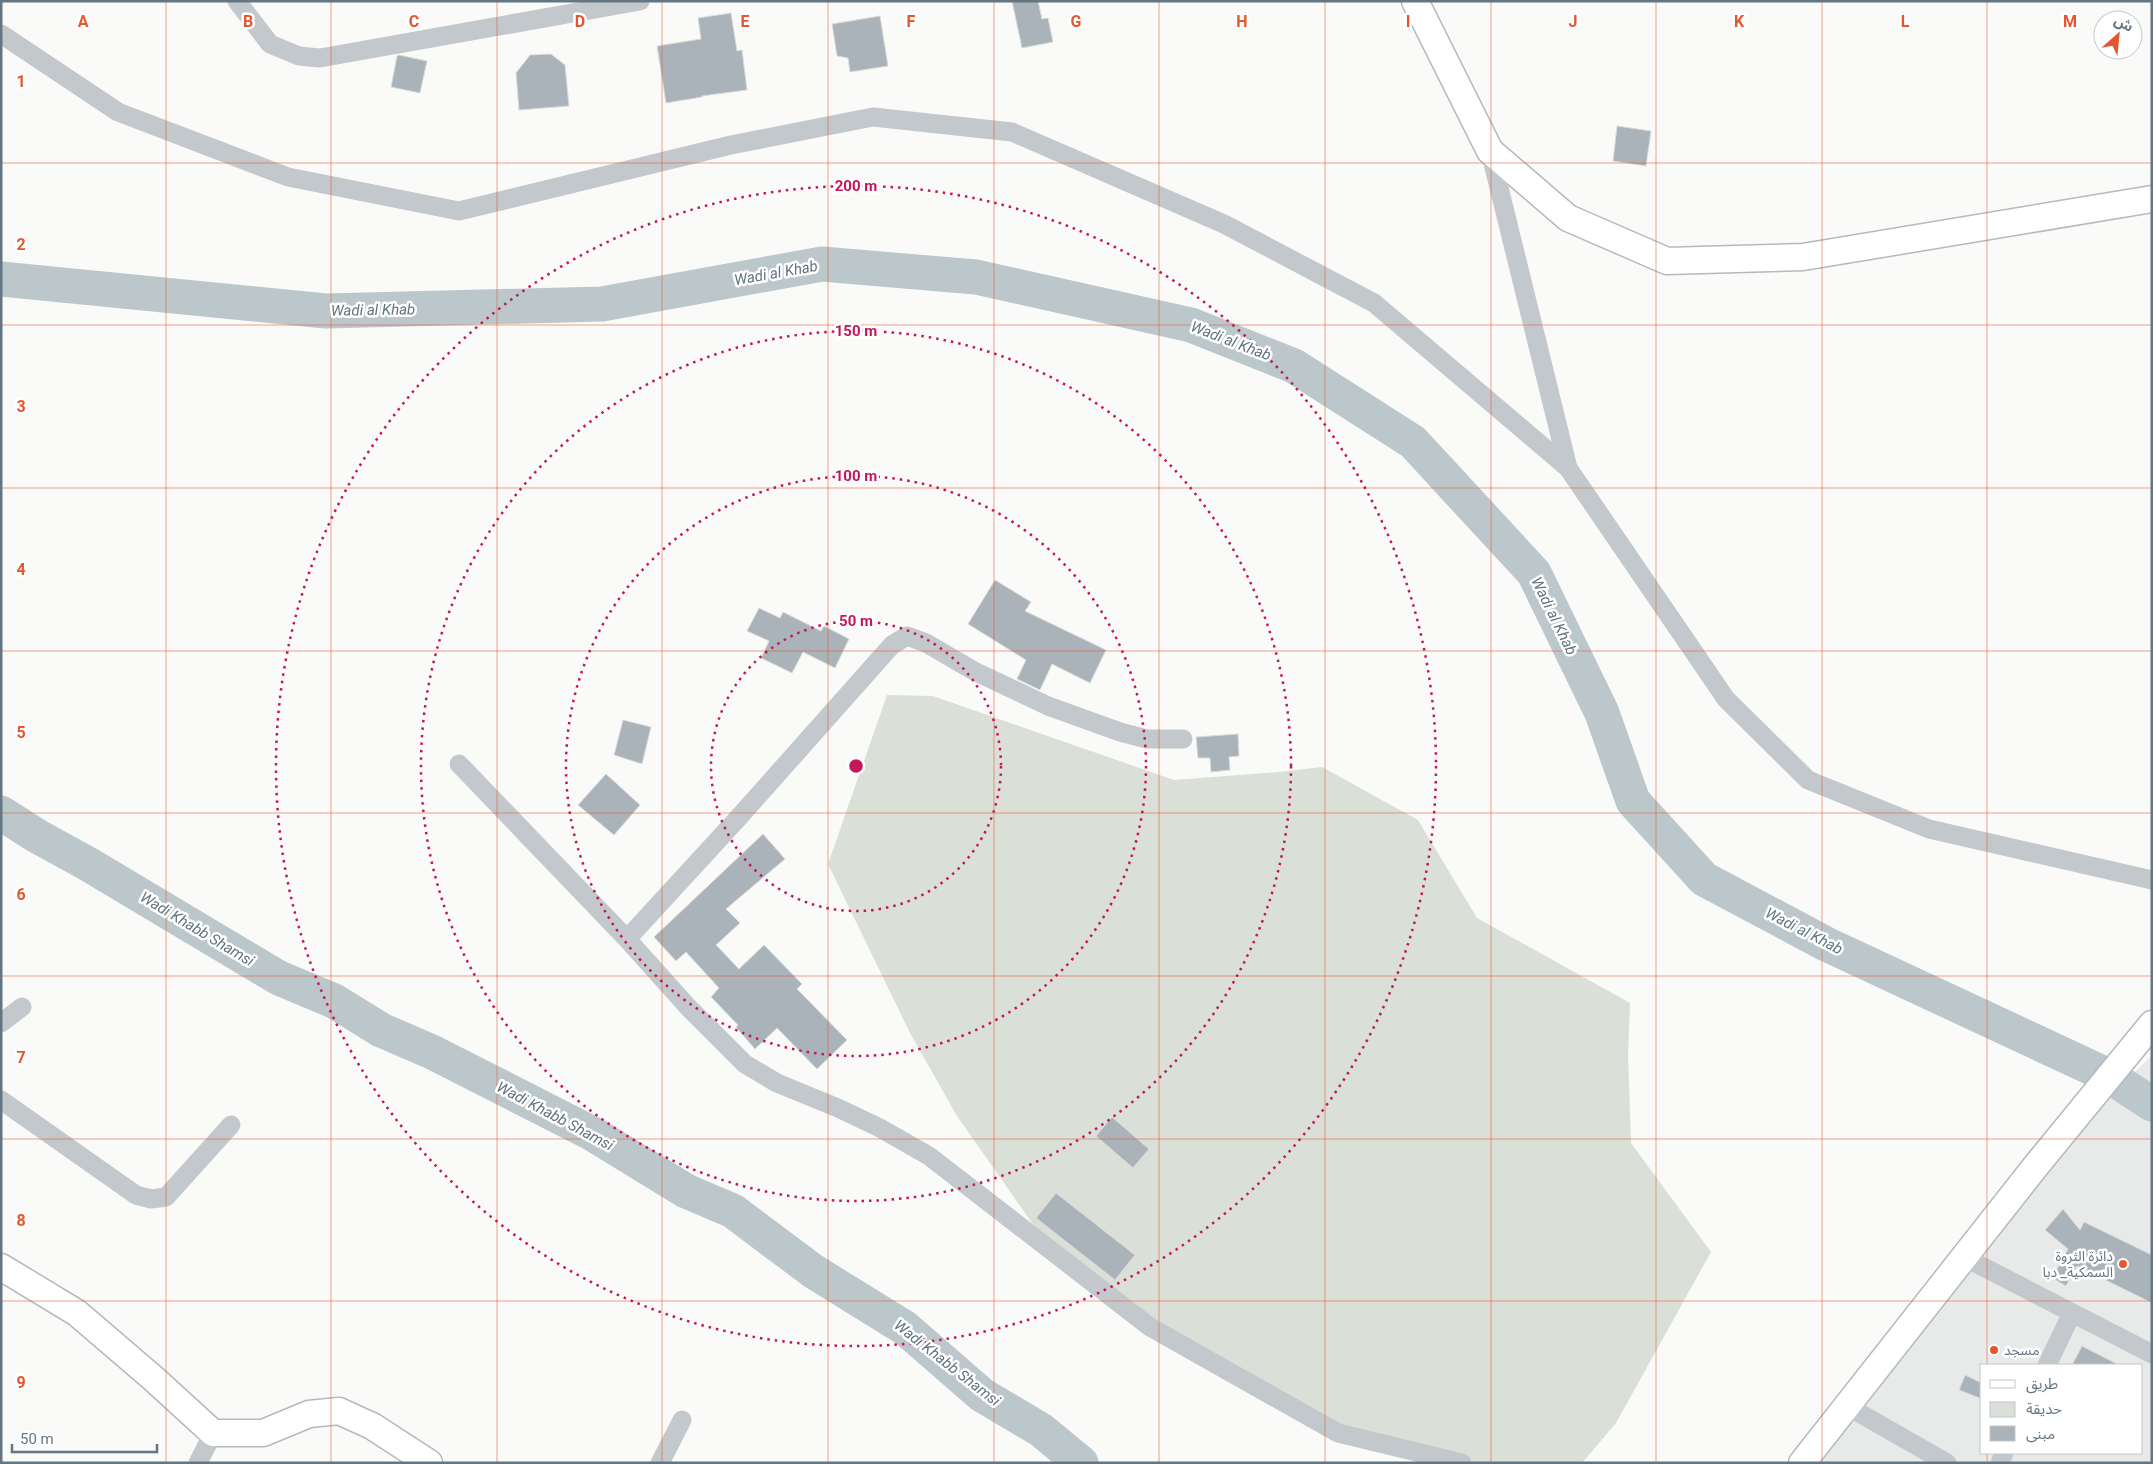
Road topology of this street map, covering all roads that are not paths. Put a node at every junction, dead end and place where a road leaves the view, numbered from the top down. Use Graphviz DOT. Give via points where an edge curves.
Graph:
graph roads {
  1 [pos="237,1"];
  2 [pos="640,1"];
  3 [pos="1415,1"];
  4 [pos="1,34"];
  5 [pos="1490,151"];
  6 [pos="2152,199"];
  7 [pos="1568,468"];
  8 [pos="1183,739"];
  9 [pos="459,764"];
  10 [pos="2152,880"];
  11 [pos="627,939"];
  12 [pos="22,1007"];
  13 [pos="1,1023"];
  14 [pos="2152,1024"];
  15 [pos="1,1100"];
  16 [pos="231,1125"];
  17 [pos="1964,1257"];
  18 [pos="1,1267"];
  19 [pos="2072,1313"];
  20 [pos="2152,1354"];
  21 [pos="2047,1364"];
  22 [pos="1848,1406"];
  23 [pos="682,1420"];
  24 [pos="213,1433"];
  25 [pos="198,1463"];
  26 [pos="429,1463"];
  27 [pos="660,1463"];
  28 [pos="1462,1463"];
  29 [pos="1802,1463"];
  30 [pos="1947,1463"];
  1 -- 2 [label="street" via="270,44 299,56 320,58"];
  3 -- 5 [label="street"];
  4 -- 7 [label="street" via="118,112 288,177 459,211 731,145 872,117 1012,132 1224,224 1374,304"];
  5 -- 6 [label="street" via="1568,218 1667,261 1803,257"];
  5 -- 7 [label="street"];
  7 -- 10 [label="street" via="1726,700 1808,780 1929,829"];
  8 -- 11 [label="street" via="1148,739 1048,706 907,636 892,645"];
  9 -- 11 [label="street"];
  11 -- 28 [label="street" via="745,1064 777,1083 880,1128 929,1156 1150,1327 1338,1433"];
  12 -- 13 [label="street"];
  14 -- 17 [label="street"];
  15 -- 16 [label="street" via="136,1195 151,1199 166,1197"];
  17 -- 19 [label="street"];
  17 -- 22 [label="street"];
  18 -- 24 [label="street" via="77,1313"];
  19 -- 20 [label="street"];
  19 -- 21 [label="street"];
  22 -- 29 [label="street"];
  22 -- 30 [label="street"];
  23 -- 27 [label="street"];
  24 -- 25 [label="street"];
  24 -- 26 [label="street" via="263,1433 309,1414 339,1411 372,1426"];
}
